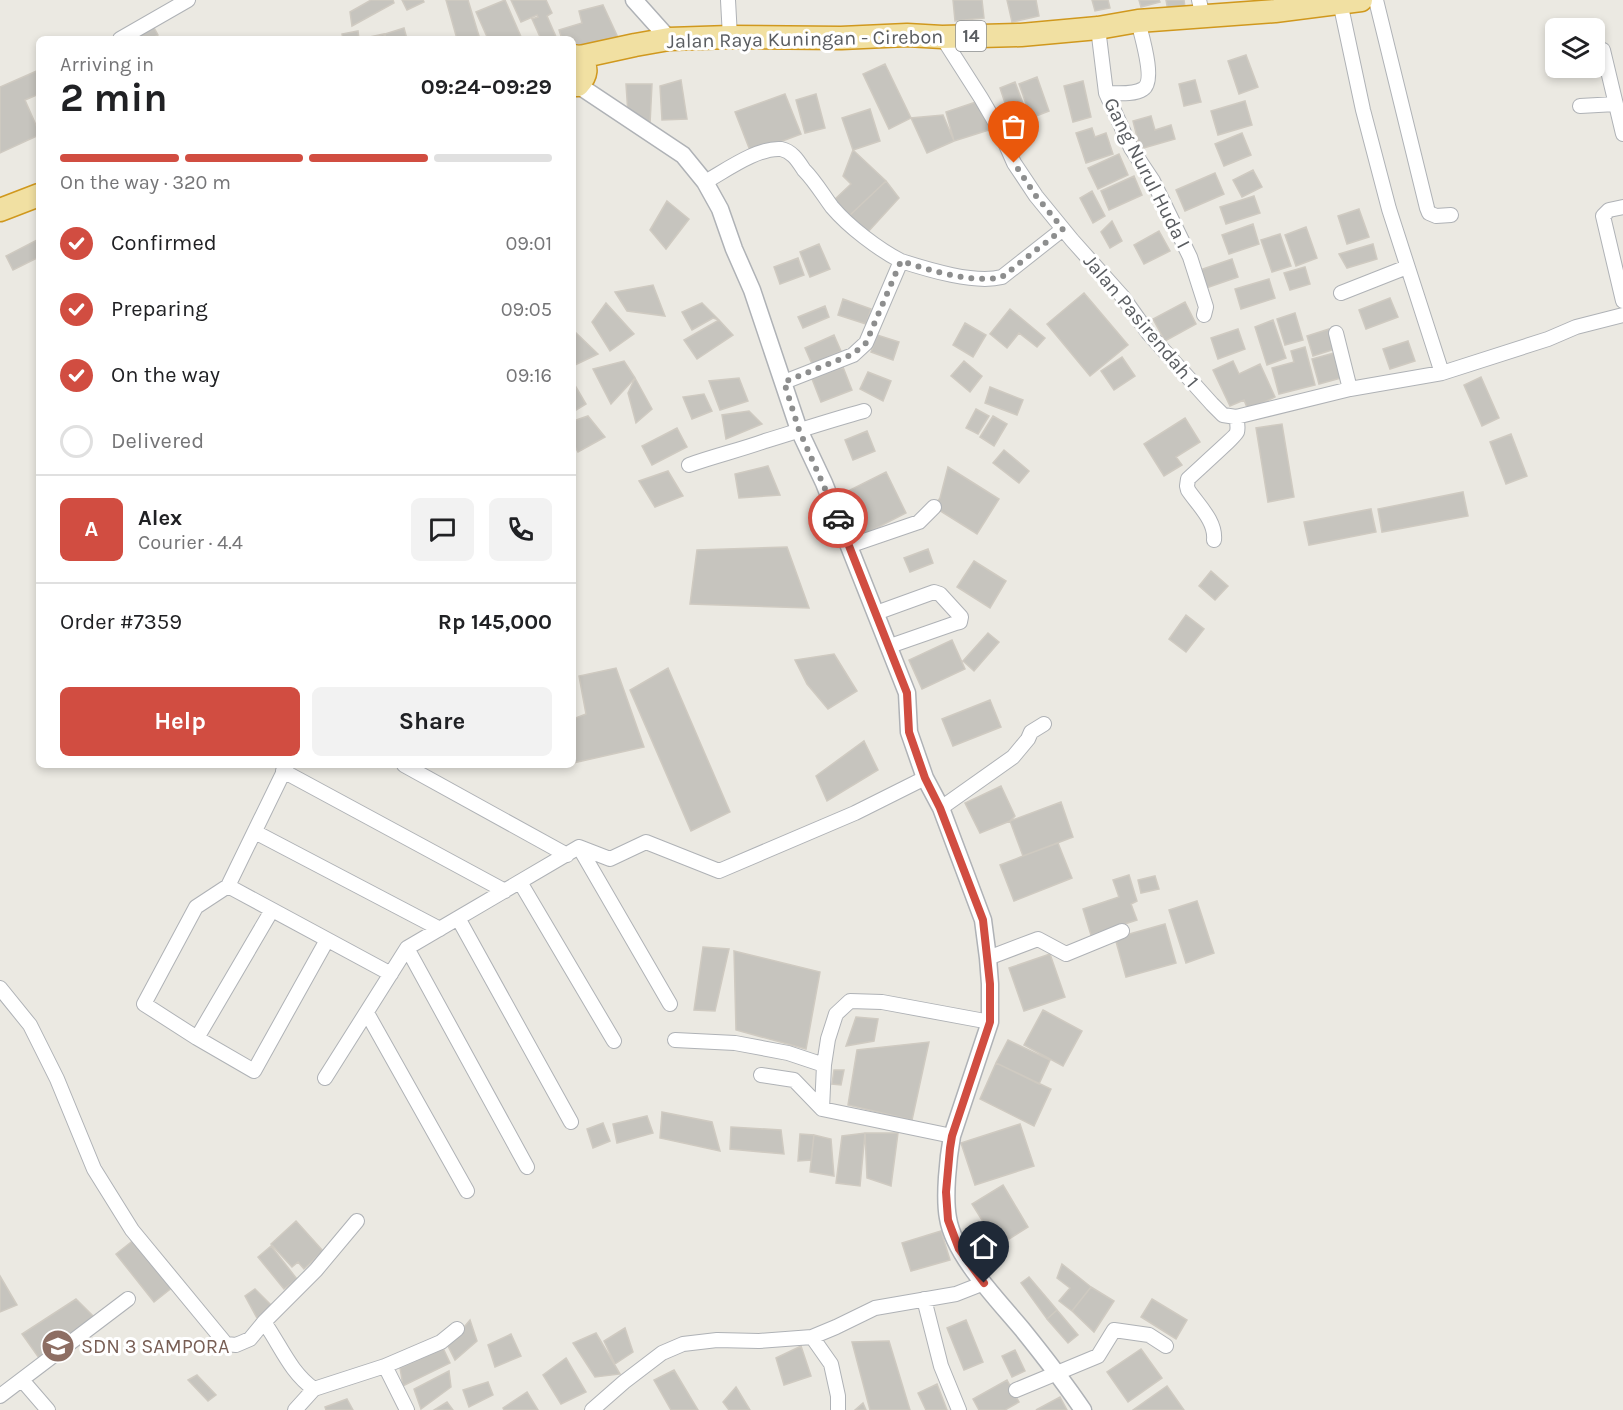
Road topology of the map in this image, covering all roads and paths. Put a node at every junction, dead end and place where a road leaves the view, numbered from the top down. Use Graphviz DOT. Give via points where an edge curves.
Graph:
graph roads {
  1 [pos="188,0"];
  2 [pos="634,0"];
  3 [pos="728,0"];
  4 [pos="1376,0"];
  5 [pos="1351,1"];
  6 [pos="1303,4"];
  7 [pos="1201,9"];
  8 [pos="1138,21"];
  9 [pos="1098,28"];
  10 [pos="125,36"];
  11 [pos="730,37"];
  12 [pos="942,37"];
  13 [pos="669,39"];
  14 [pos="577,57"];
  15 [pos="1605,58"];
  16 [pos="576,85"];
  17 [pos="1106,93"];
  18 [pos="1616,105"];
  19 [pos="1580,106"];
  20 [pos="1623,134"];
  21 [pos="705,183"];
  22 [pos="36,196"];
  23 [pos="1623,207"];
  24 [pos="0,210"];
  25 [pos="1451,215"];
  26 [pos="1063,229"];
  27 [pos="901,261"];
  28 [pos="1407,267"];
  29 [pos="1341,292"];
  30 [pos="1623,301"];
  31 [pos="1204,315"];
  32 [pos="1623,315"];
  33 [pos="1336,333"];
  34 [pos="1442,373"];
  35 [pos="784,382"];
  36 [pos="1350,389"];
  37 [pos="864,411"];
  38 [pos="1236,417"];
  39 [pos="799,430"];
  40 [pos="688,465"];
  41 [pos="934,507"];
  42 [pos="1214,540"];
  43 [pos="849,546"];
  44 [pos="876,613"];
  45 [pos="890,646"];
  46 [pos="1044,724"];
  47 [pos="285,768"];
  48 [pos="410,768"];
  49 [pos="925,778"];
  50 [pos="940,808"];
  51 [pos="255,832"];
  52 [pos="573,851"];
  53 [pos="520,882"];
  54 [pos="228,886"];
  55 [pos="505,891"];
  56 [pos="272,910"];
  57 [pos="458,918"];
  58 [pos="440,929"];
  59 [pos="1122,931"];
  60 [pos="327,940"];
  61 [pos="407,948"];
  62 [pos="988,958"];
  63 [pos="391,974"];
  64 [pos="0,988"];
  65 [pos="670,1004"];
  66 [pos="367,1013"];
  67 [pos="990,1022"];
  68 [pos="197,1038"];
  69 [pos="675,1040"];
  70 [pos="614,1041"];
  71 [pos="824,1065"];
  72 [pos="761,1075"];
  73 [pos="325,1078"];
  74 [pos="822,1108"];
  75 [pos="571,1122"];
  76 [pos="952,1136"];
  77 [pos="527,1167"];
  78 [pos="467,1191"];
  79 [pos="357,1221"];
  80 [pos="984,1283"];
  81 [pos="128,1299"];
  82 [pos="924,1299"];
  83 [pos="264,1322"];
  84 [pos="457,1329"];
  85 [pos="812,1337"];
  86 [pos="1166,1346"];
  87 [pos="384,1366"];
  88 [pos="1058,1374"];
  89 [pos="22,1380"];
  90 [pos="314,1389"];
  91 [pos="1016,1390"];
  92 [pos="0,1396"];
  93 [pos="48,1410"];
  94 [pos="295,1410"];
  95 [pos="406,1410"];
  96 [pos="592,1410"];
  97 [pos="838,1410"];
  98 [pos="959,1410"];
  99 [pos="1083,1410"];
  1 -- 10 [label="street"];
  2 -- 13 [label="street"];
  3 -- 11 [label="street"];
  4 -- 25 [label="street" via="1427,208 1436,216"];
  5 -- 6 [label="highway, Jalan Raya Kuningan - Cirebon / 14"];
  5 -- 28 [label="street" via="1363,110"];
  6 -- 7 [label="highway, Jalan Raya Kuningan - Cirebon / 14"];
  7 -- 8 [label="highway, Jalan Raya Kuningan - Cirebon / 14"];
  8 -- 9 [label="highway, Jalan Raya Kuningan - Cirebon / 14"];
  8 -- 17 [label="street" via="1148,84 1134,92"];
  9 -- 12 [label="highway, Jalan Raya Kuningan - Cirebon / 14"];
  9 -- 17 [label="street, Gang Nurul Huda I"];
  11 -- 12 [label="highway, Jalan Raya Kuningan - Cirebon / 14"];
  11 -- 13 [label="highway, Jalan Raya Kuningan - Cirebon / 14"];
  12 -- 26 [label="street, Jalan Pasirendah 1" via="999,129 1014,163"];
  13 -- 14 [label="highway, Jalan Raya Kuningan - Cirebon / 14"];
  14 -- 16 [label="highway, 14" via="586,71"];
  15 -- 18 [label="street"];
  16 -- 21 [label="street" via="683,155"];
  17 -- 31 [label="street, Gang Nurul Huda I" via="1190,257 1206,307"];
  18 -- 19 [label="street"];
  18 -- 20 [label="street"];
  21 -- 27 [label="street" via="765,150 788,151 853,227"];
  21 -- 35 [label="street" via="720,209"];
  22 -- 24 [label="highway"];
  23 -- 30 [label="street" via="1609,210 1603,216"];
  26 -- 27 [label="street" via="1002,277 991,280 938,272"];
  26 -- 38 [label="street, Jalan Pasirendah 1" via="1212,404 1223,415"];
  27 -- 35 [label="street" via="866,343 853,354"];
  28 -- 29 [label="street"];
  28 -- 34 [label="street"];
  32 -- 34 [label="street"];
  33 -- 36 [label="street"];
  34 -- 36 [label="street"];
  35 -- 39 [label="street"];
  36 -- 38 [label="street"];
  37 -- 39 [label="street"];
  38 -- 42 [label="street" via="1238,431 1233,438 1188,479 1188,490 1207,515 1215,532"];
  39 -- 40 [label="street"];
  39 -- 43 [label="street"];
  41 -- 43 [label="street" via="919,522"];
  43 -- 44 [label="street"];
  44 -- 45 [label="street"];
  44 -- 45 [label="street" via="934,592 961,617 960,622"];
  45 -- 49 [label="street" via="907,693 909,732"];
  46 -- 50 [label="street" via="1031,732 1013,757"];
  47 -- 51 [label="street"];
  47 -- 55 [label="street"];
  48 -- 52 [label="street"];
  49 -- 50 [label="street"];
  49 -- 52 [label="street" via="719,872 646,842 610,859"];
  50 -- 62 [label="street" via="983,920"];
  51 -- 54 [label="street"];
  51 -- 58 [label="street"];
  52 -- 53 [label="street"];
  52 -- 65 [label="street"];
  53 -- 55 [label="street"];
  53 -- 70 [label="street"];
  54 -- 56 [label="street"];
  54 -- 68 [label="street" via="196,908 144,1004"];
  55 -- 57 [label="street"];
  56 -- 60 [label="street"];
  56 -- 68 [label="street"];
  57 -- 58 [label="street"];
  57 -- 75 [label="street"];
  58 -- 61 [label="street"];
  59 -- 62 [label="street" via="1066,954 1038,939"];
  60 -- 63 [label="street"];
  60 -- 68 [label="street" via="254,1071"];
  61 -- 63 [label="street"];
  61 -- 77 [label="street"];
  62 -- 67 [label="street"];
  63 -- 66 [label="street"];
  64 -- 83 [label="street" via="30,1025 94,1169 132,1230 226,1344 236,1345 250,1339"];
  66 -- 73 [label="street"];
  66 -- 78 [label="street"];
  67 -- 71 [label="street" via="850,1000 836,1014"];
  67 -- 76 [label="street"];
  69 -- 71 [label="street" via="735,1043 788,1053"];
  71 -- 74 [label="street"];
  72 -- 74 [label="street" via="794,1080"];
  74 -- 76 [label="street"];
  76 -- 80 [label="street" via="946,1192 948,1220 959,1249"];
  79 -- 83 [label="street" via="316,1270"];
  80 -- 82 [label="street" via="956,1294"];
  80 -- 88 [label="street"];
  81 -- 89 [label="street"];
  82 -- 85 [label="street" via="875,1308"];
  82 -- 98 [label="street" via="941,1366"];
  83 -- 90 [label="street" via="294,1371"];
  84 -- 87 [label="street" via="441,1342"];
  85 -- 96 [label="street" via="683,1344 662,1353"];
  85 -- 97 [label="street" via="831,1365"];
  86 -- 88 [label="street" via="1149,1335 1114,1330 1098,1356"];
  87 -- 90 [label="street"];
  87 -- 95 [label="street"];
  88 -- 91 [label="street"];
  88 -- 99 [label="street"];
  89 -- 92 [label="street"];
  89 -- 93 [label="street"];
  90 -- 94 [label="street"];
}
